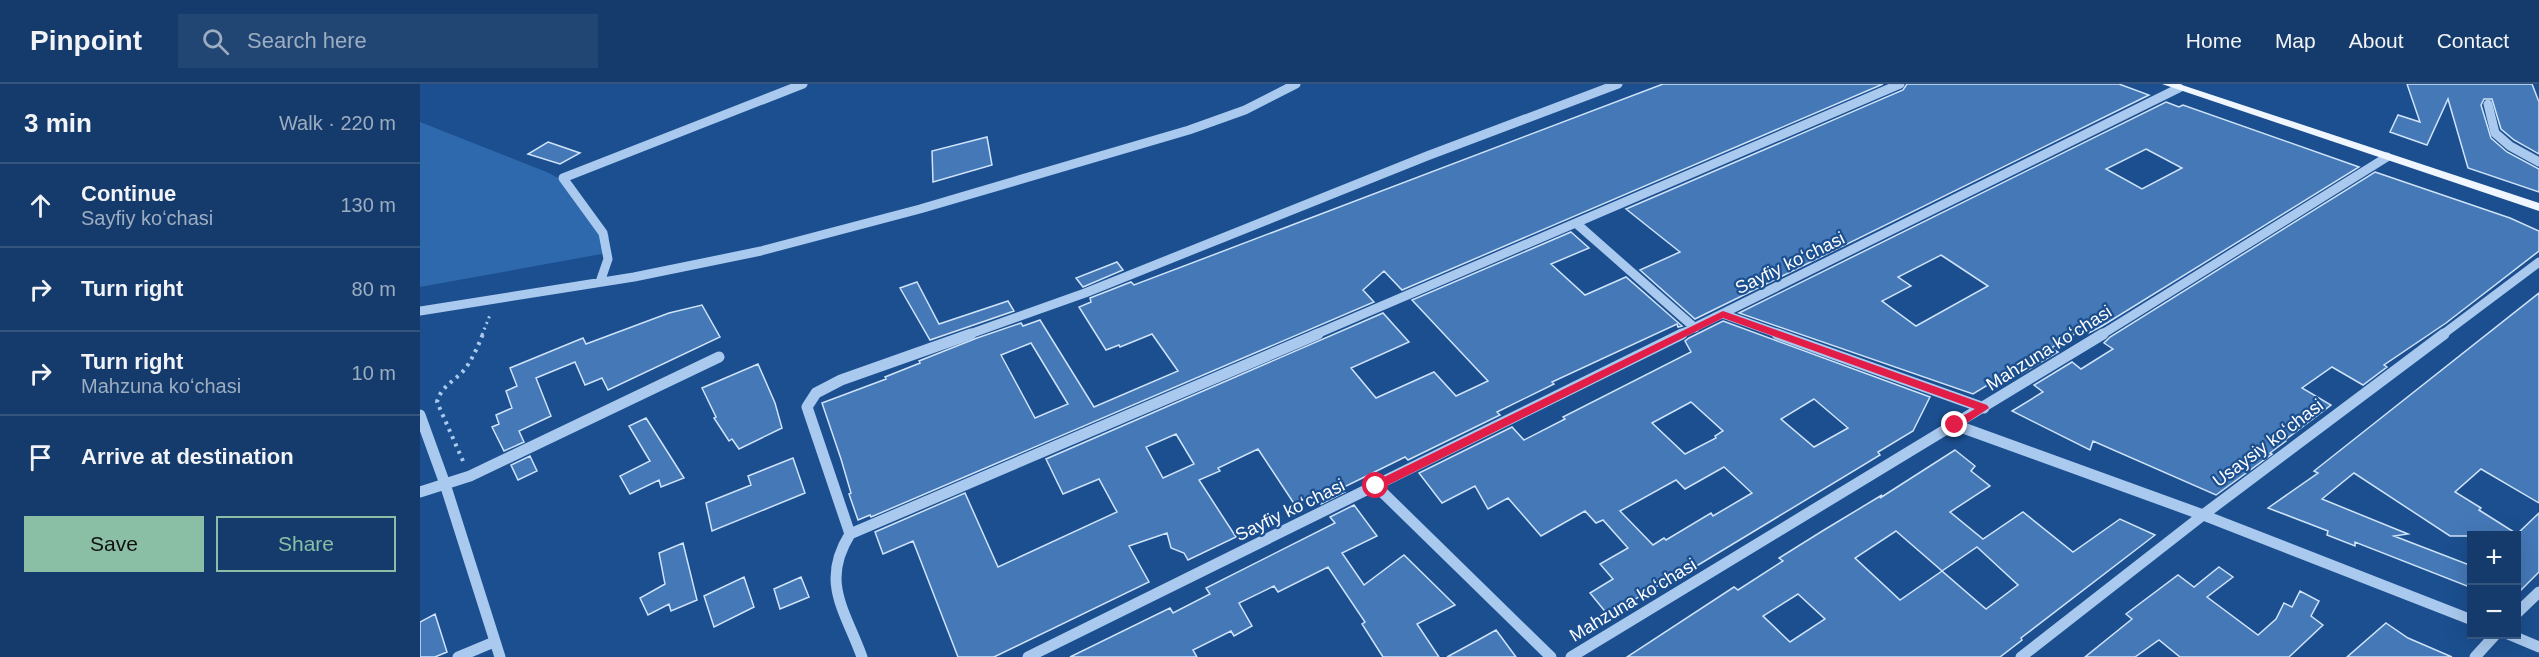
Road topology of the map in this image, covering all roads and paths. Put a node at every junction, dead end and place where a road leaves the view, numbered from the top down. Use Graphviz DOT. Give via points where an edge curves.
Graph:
graph roads {
  1 [pos="803,84"];
  2 [pos="1296,84"];
  3 [pos="1618,84"];
  4 [pos="1900,84"];
  5 [pos="2173,86"];
  6 [pos="2488,104"];
  7 [pos="2387,157"];
  8 [pos="2539,162"];
  9 [pos="2539,207"];
  10 [pos="1577,224"];
  11 [pos="2539,262"];
  12 [pos="600,282"];
  13 [pos="497,299"];
  14 [pos="420,311"];
  15 [pos="1723,314"];
  16 [pos="1695,328"];
  17 [pos="719,357"];
  18 [pos="1984,408"];
  19 [pos="420,415"];
  20 [pos="1955,425"];
  21 [pos="470,476"];
  22 [pos="445,484"];
  23 [pos="1376,486"];
  24 [pos="420,492"];
  25 [pos="2203,515"];
  26 [pos="850,534"];
  27 [pos="2539,592"];
  28 [pos="2521,610"];
  29 [pos="2467,618"];
  30 [pos="2491,639"];
  31 [pos="2520,639"];
  32 [pos="494,642"];
  33 [pos="2539,647"];
  34 [pos="458,657"];
  35 [pos="500,657"];
  36 [pos="862,657"];
  37 [pos="1028,657"];
  38 [pos="1551,657"];
  39 [pos="1571,657"];
  40 [pos="2021,657"];
  41 [pos="2475,657"];
  1 -- 12 [label="street" via="563,178 603,233 608,259"];
  2 -- 12 [label="street" via="1193,127 881,221 760,252"];
  3 -- 26 [label="street" via="1085,293 826,387 810,400 808,415"];
  4 -- 10 [label="street"];
  5 -- 7 [label="main road"];
  5 -- 15 [label="street, Sayfiy koʻchasi"];
  6 -- 8 [label="street" via="2495,133"];
  7 -- 9 [label="main road"];
  7 -- 18 [label="street, Mahzuna koʻchasi"];
  10 -- 16 [label="street"];
  10 -- 26 [label="street"];
  11 -- 25 [label="street, Usaysiy koʻchasi"];
  12 -- 13 [label="street"];
  13 -- 14 [label="street"];
  13 -- 21 [label="path" via="469,362 442,388 437,402"];
  15 -- 16 [label="street, Sayfiy koʻchasi"];
  15 -- 18 [label="street"];
  16 -- 23 [label="street, Sayfiy koʻchasi"];
  17 -- 21 [label="street"];
  18 -- 20 [label="street, Mahzuna koʻchasi"];
  19 -- 22 [label="street"];
  20 -- 25 [label="street"];
  20 -- 39 [label="street, Mahzuna koʻchasi"];
  21 -- 22 [label="street"];
  22 -- 24 [label="street"];
  22 -- 32 [label="street"];
  23 -- 37 [label="street, Sayfiy koʻchasi"];
  23 -- 38 [label="street"];
  25 -- 29 [label="street"];
  25 -- 40 [label="street, Usaysiy koʻchasi"];
  26 -- 36 [label="street" via="840,550 835,582"];
  27 -- 28 [label="street"];
  30 -- 41 [label="street"];
  31 -- 33 [label="street"];
  32 -- 34 [label="street"];
  32 -- 35 [label="street"];
}
